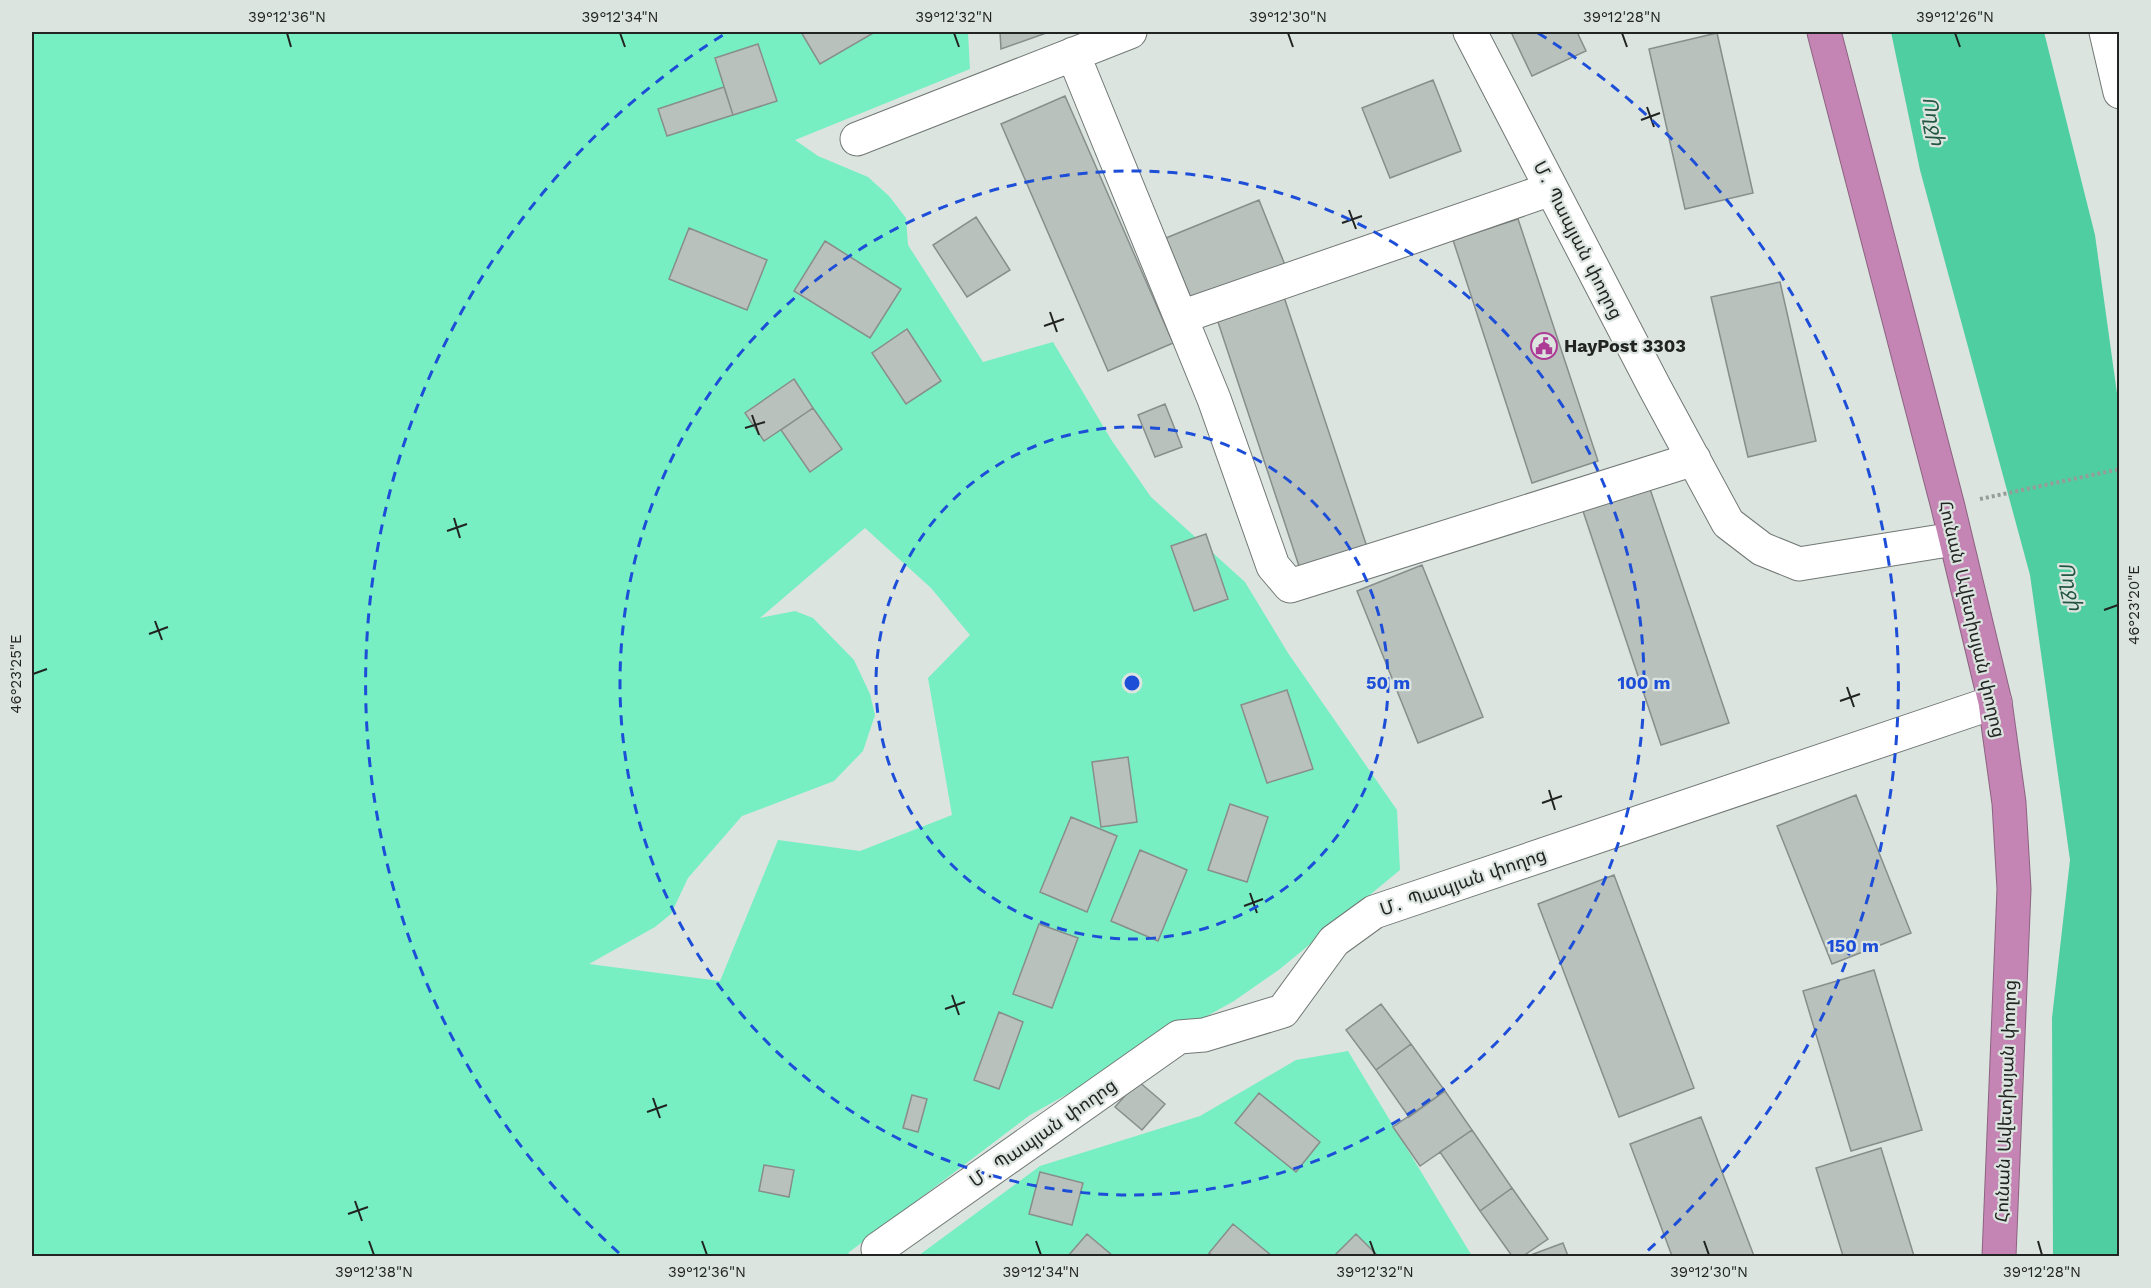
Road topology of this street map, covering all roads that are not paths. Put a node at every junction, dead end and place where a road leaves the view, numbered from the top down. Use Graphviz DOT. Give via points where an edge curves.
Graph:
graph roads {
  1 [pos="1130,32"];
  2 [pos="1470,32"];
  3 [pos="1824,32"];
  4 [pos="2106,32"];
  5 [pos="1074,54"];
  6 [pos="2120,92"];
  7 [pos="857,139"];
  8 [pos="1551,189"];
  9 [pos="1180,317"];
  10 [pos="1694,459"];
  11 [pos="1954,539"];
  12 [pos="1995,702"];
  13 [pos="878,1249"];
  14 [pos="1999,1257"];
  1 -- 5 [label="street"];
  2 -- 8 [label="street, Մ․ Պապյան փողոց"];
  3 -- 11 [label="highway, Հունան Ավետիսյան փողոց"];
  4 -- 6 [label="street"];
  5 -- 7 [label="street"];
  5 -- 9 [label="street"];
  8 -- 9 [label="street"];
  8 -- 10 [label="street, Մ․ Պապյան փողոց"];
  9 -- 10 [label="street" via="1214,399 1273,566 1290,586"];
  10 -- 11 [label="street, Մ․ Պապյան փողոց" via="1728,523 1762,549 1799,564"];
  11 -- 12 [label="highway, Հունան Ավետիսյան փողոց"];
  12 -- 13 [label="street, Մ․ Պապյան փողոց" via="1374,912 1334,941 1283,1011 1204,1035 1179,1037"];
  12 -- 14 [label="highway, Հունան Ավետիսյան փողոց" via="2014,890"];
}
